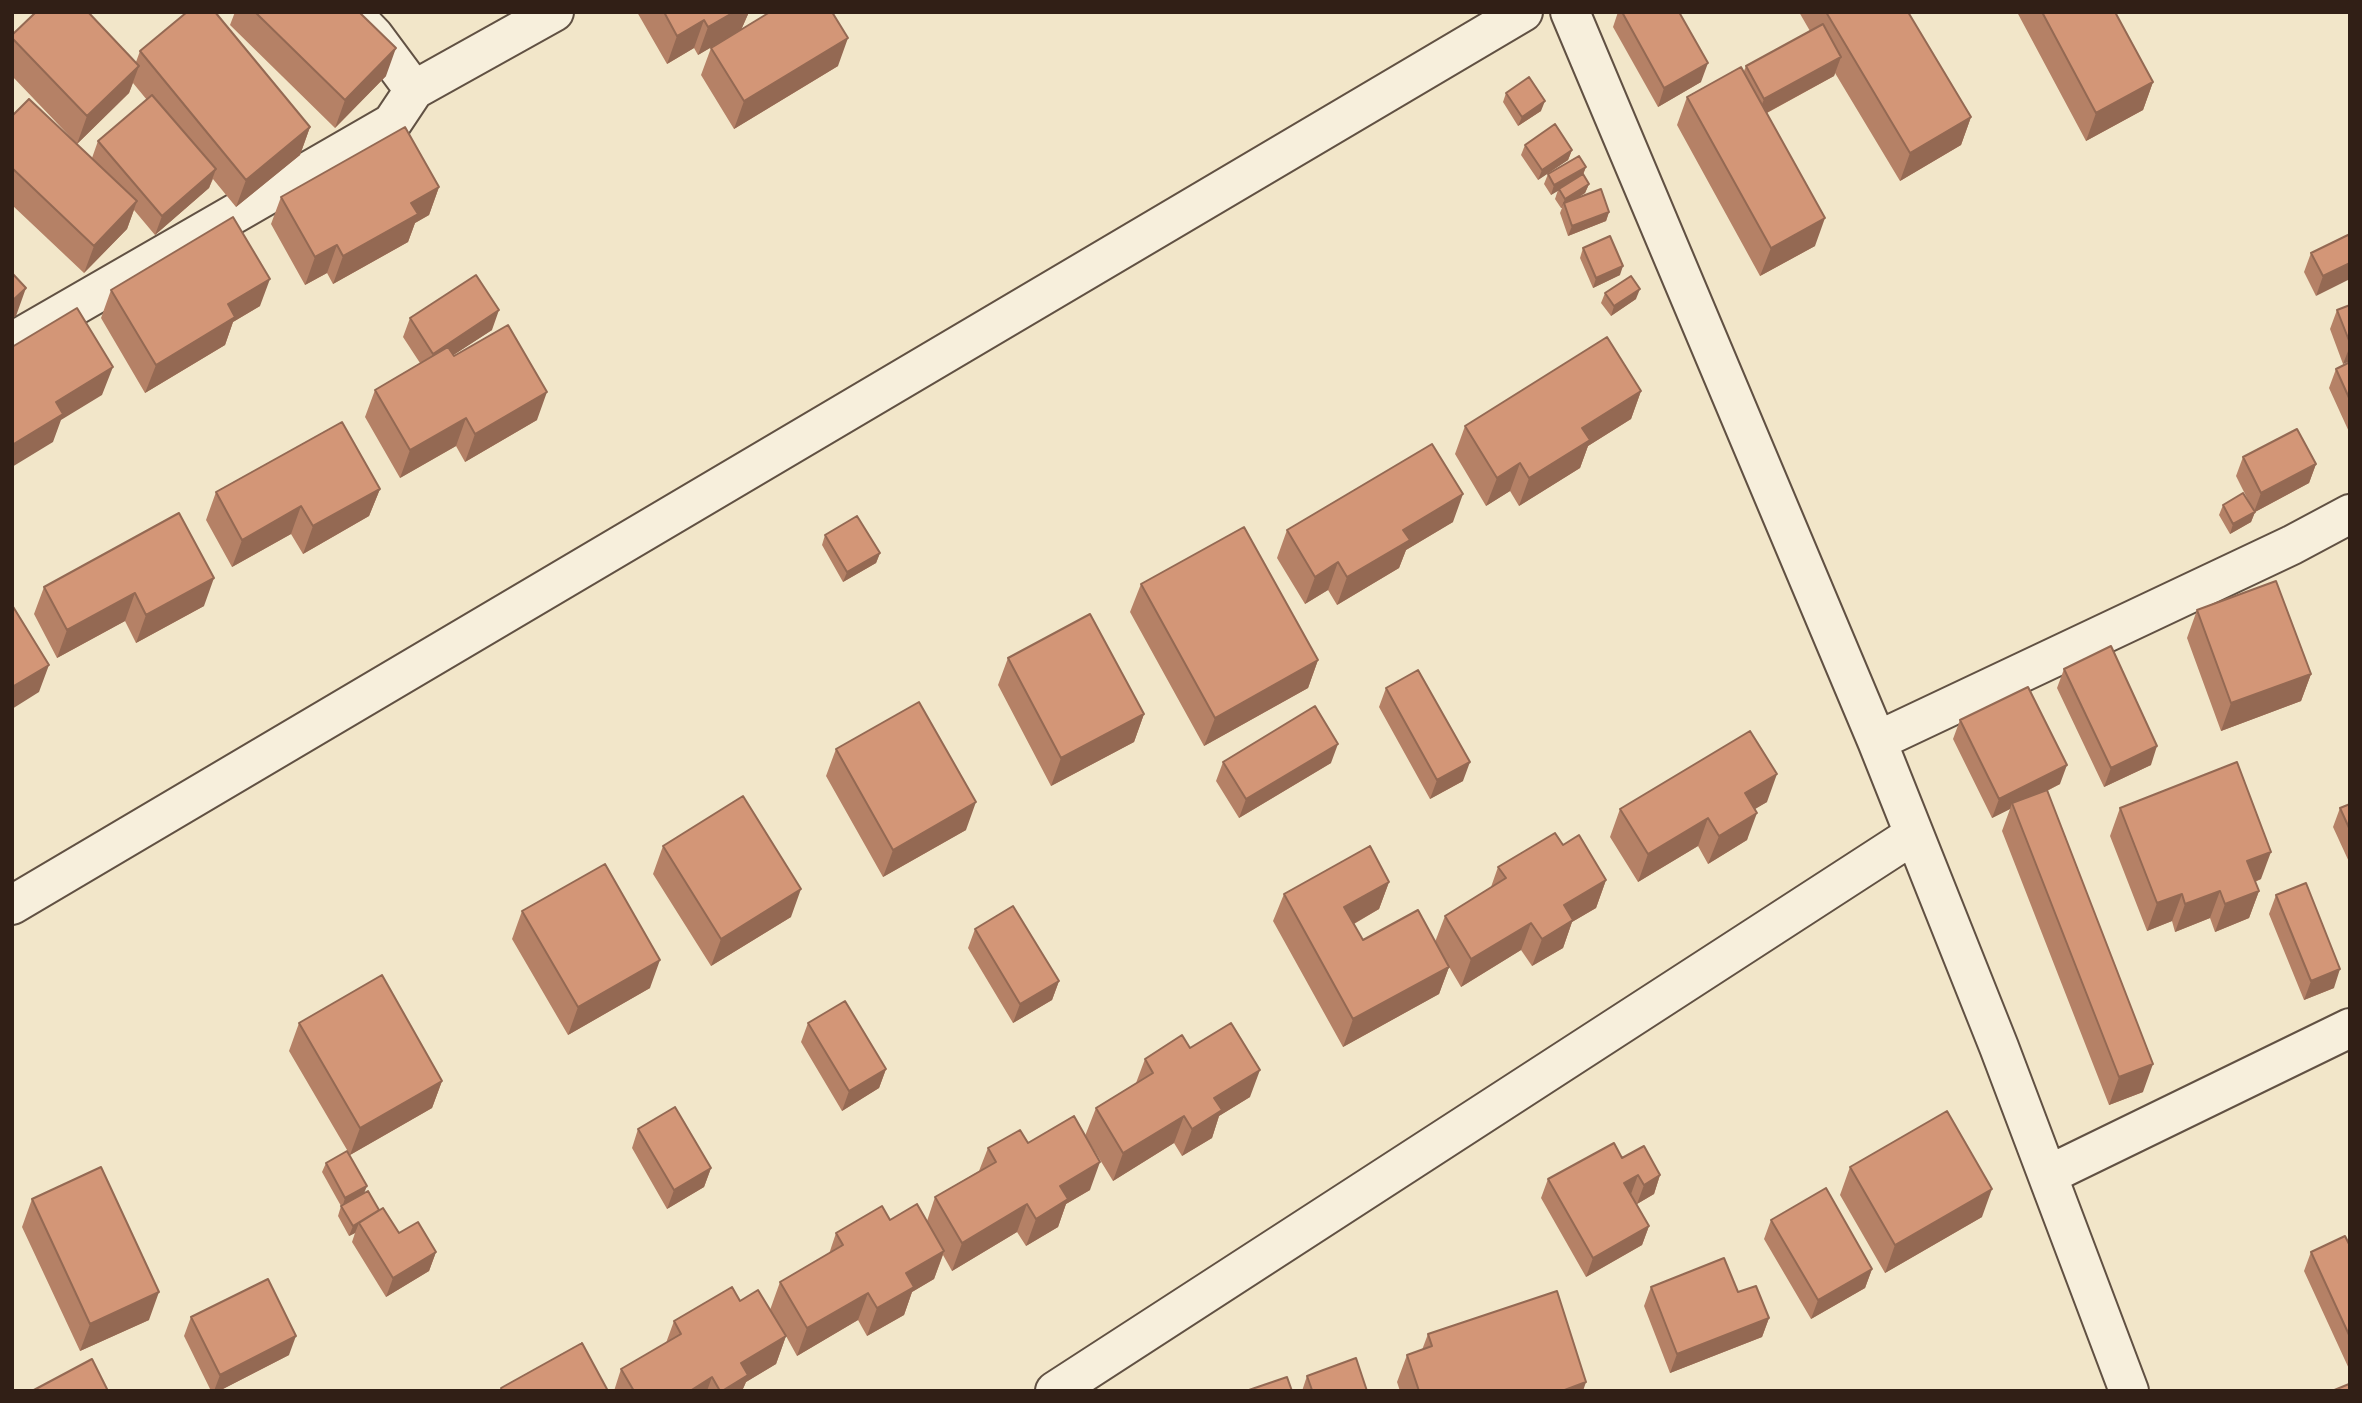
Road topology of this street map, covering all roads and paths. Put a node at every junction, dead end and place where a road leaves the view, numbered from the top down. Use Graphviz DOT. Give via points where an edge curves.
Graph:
graph roads {
  1 [pos="351,12"];
  2 [pos="554,12"];
  3 [pos="1523,12"];
  4 [pos="1570,12"];
  5 [pos="414,90"];
  6 [pos="12,342"];
  7 [pos="2350,514"];
  8 [pos="1877,741"];
  9 [pos="1913,835"];
  10 [pos="12,905"];
  11 [pos="2350,1028"];
  12 [pos="2048,1175"];
  13 [pos="1055,1391"];
  14 [pos="2129,1391"];
  1 -- 5 [label="street"];
  2 -- 5 [label="street"];
  3 -- 10 [label="street"];
  4 -- 8 [label="street"];
  5 -- 6 [label="street" via="392,124"];
  7 -- 8 [label="street"];
  8 -- 9 [label="street"];
  9 -- 12 [label="street"];
  9 -- 13 [label="street"];
  11 -- 12 [label="street"];
  12 -- 14 [label="street"];
}
